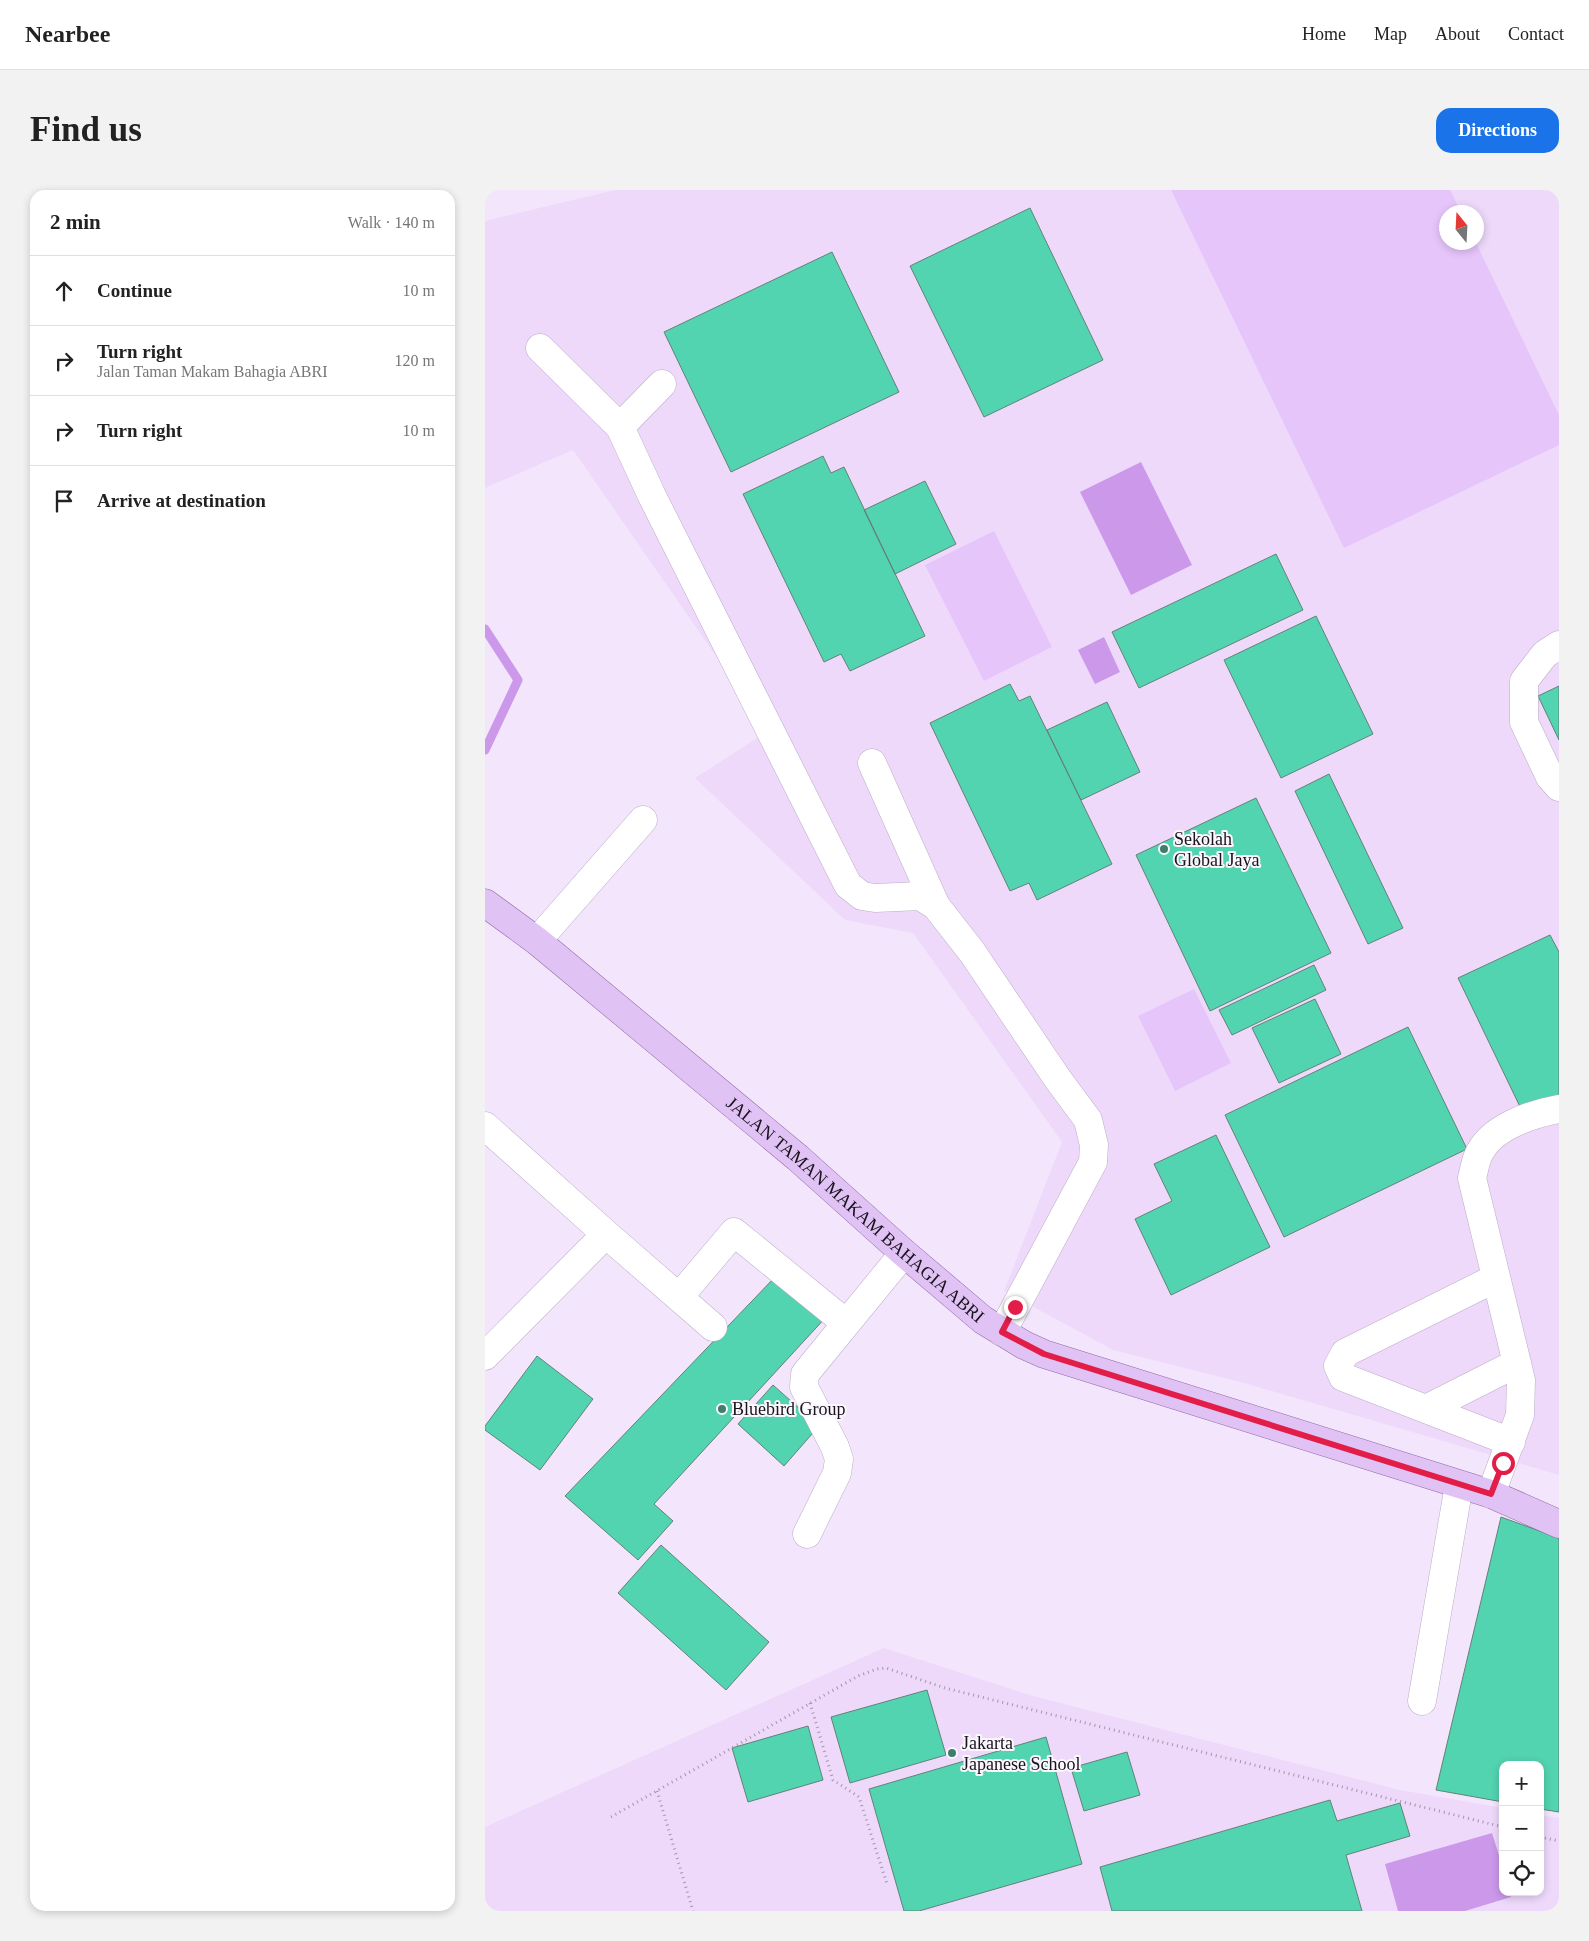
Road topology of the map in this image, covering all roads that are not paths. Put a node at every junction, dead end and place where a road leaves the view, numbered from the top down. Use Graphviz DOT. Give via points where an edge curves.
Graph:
graph roads {
  1 [pos="540,348"];
  2 [pos="662,384"];
  3 [pos="620,427"];
  4 [pos="1559,645"];
  5 [pos="872,763"];
  6 [pos="1559,787"];
  7 [pos="643,820"];
  8 [pos="485,903"];
  9 [pos="936,906"];
  10 [pos="537,941"];
  11 [pos="1559,1109"];
  12 [pos="487,1132"];
  13 [pos="606,1234"];
  14 [pos="904,1252"];
  15 [pos="1496,1278"];
  16 [pos="679,1298"];
  17 [pos="846,1323"];
  18 [pos="713,1327"];
  19 [pos="1002,1332"];
  20 [pos="485,1356"];
  21 [pos="1517,1363"];
  22 [pos="1427,1409"];
  23 [pos="1511,1442"];
  24 [pos="1459,1485"];
  25 [pos="1491,1494"];
  26 [pos="1559,1524"];
  27 [pos="807,1534"];
  28 [pos="1422,1701"];
  1 -- 3 [label="lane"];
  2 -- 3 [label="lane"];
  3 -- 9 [label="lane" via="848,884 862,896 920,896"];
  4 -- 6 [label="lane" via="1545,654 1524,681 1524,722 1550,777"];
  5 -- 9 [label="lane"];
  7 -- 10 [label="lane"];
  8 -- 10 [label="main road, JALAN TAMAN MAKAM BAHAGIA ABRI"];
  9 -- 19 [label="lane" via="972,952 1088,1120 1093,1145 1093,1162"];
  10 -- 14 [label="main road, JALAN TAMAN MAKAM BAHAGIA ABRI" via="798,1158"];
  11 -- 15 [label="lane" via="1534,1114 1496,1133 1479,1154 1472,1178"];
  12 -- 13 [label="lane"];
  13 -- 16 [label="lane"];
  13 -- 20 [label="lane"];
  14 -- 17 [label="lane"];
  14 -- 19 [label="main road, JALAN TAMAN MAKAM BAHAGIA ABRI" via="983,1320"];
  15 -- 21 [label="lane"];
  15 -- 22 [label="lane" via="1345,1353 1337,1366 1343,1377"];
  16 -- 17 [label="lane" via="734,1232"];
  16 -- 18 [label="lane"];
  17 -- 27 [label="lane" via="805,1374 804,1387 839,1459 837,1473"];
  19 -- 24 [label="main road, JALAN TAMAN MAKAM BAHAGIA ABRI" via="1044,1354"];
  21 -- 22 [label="lane"];
  21 -- 23 [label="lane" via="1521,1380 1521,1415"];
  22 -- 23 [label="lane"];
  23 -- 25 [label="lane"];
  24 -- 25 [label="main road, JALAN TAMAN MAKAM BAHAGIA ABRI"];
  24 -- 28 [label="lane"];
  25 -- 26 [label="main road, JALAN TAMAN MAKAM BAHAGIA ABRI"];
}
